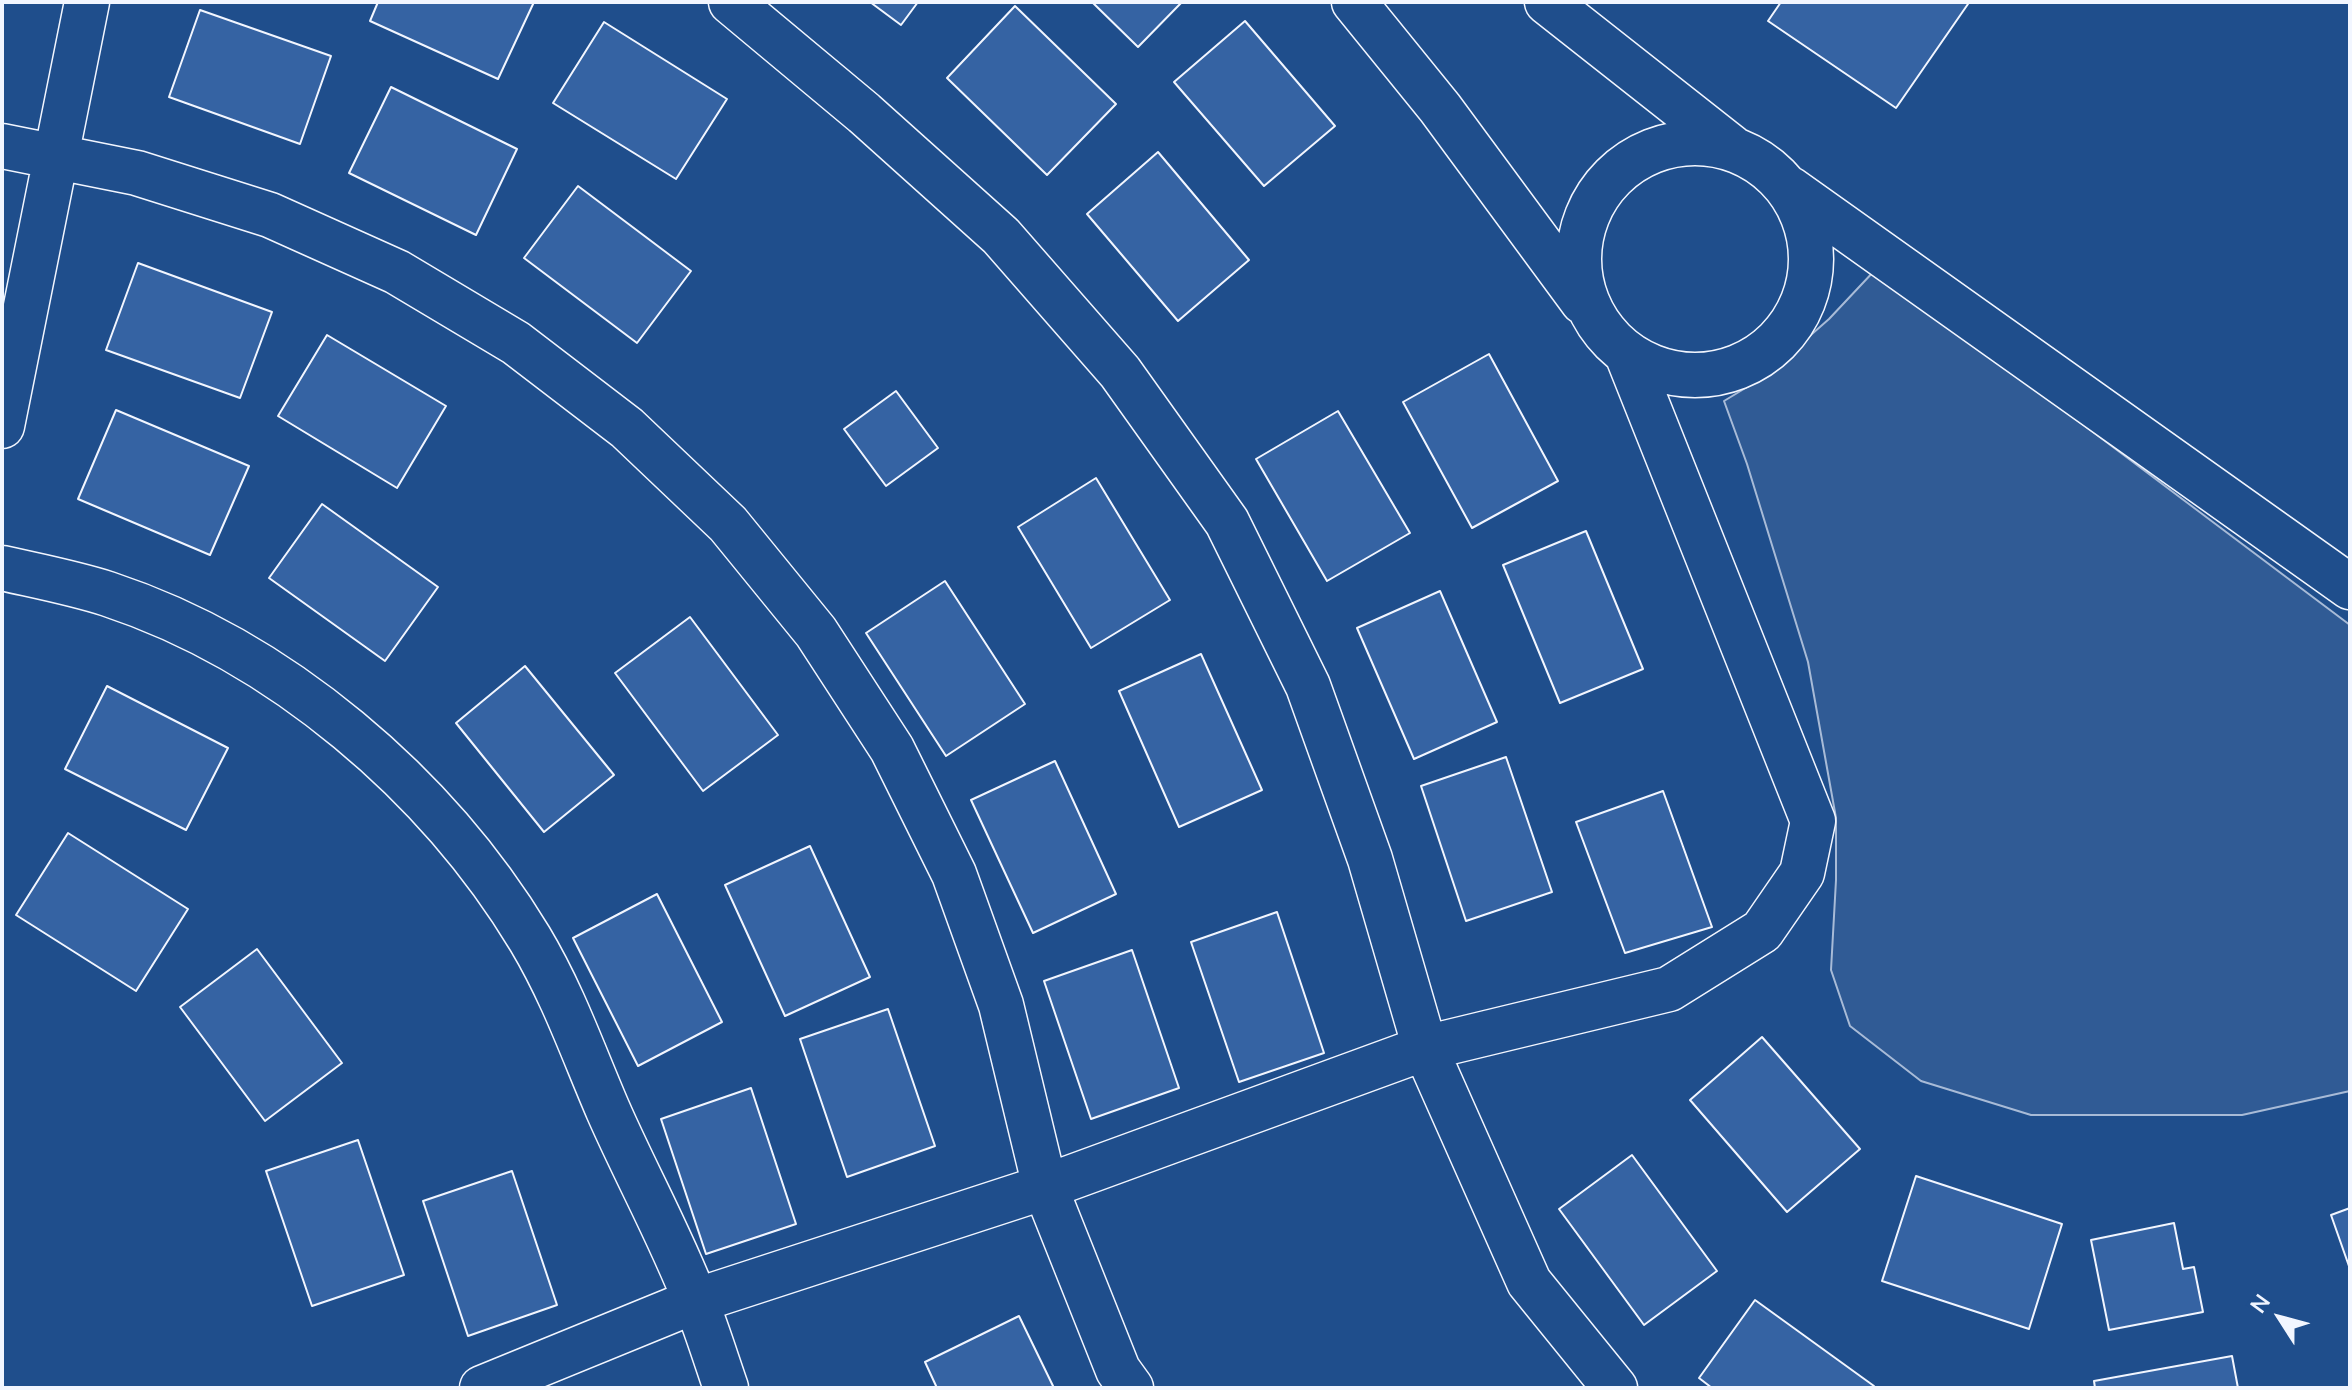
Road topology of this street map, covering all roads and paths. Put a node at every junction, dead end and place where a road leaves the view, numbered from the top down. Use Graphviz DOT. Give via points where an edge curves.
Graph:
graph roads {
  1 [pos="87,2"];
  2 [pos="731,2"];
  3 [pos="1354,2"];
  4 [pos="1547,2"];
  5 [pos="2,146"];
  6 [pos="1731,147"];
  7 [pos="56,157"];
  8 [pos="1790,189"];
  9 [pos="1591,312"];
  10 [pos="1627,354"];
  11 [pos="2,426"];
  12 [pos="2,568"];
  13 [pos="2350,587"];
  14 [pos="1425,1048"];
  15 [pos="1045,1187"];
  16 [pos="695,1301"];
  17 [pos="482,1388"];
  18 [pos="726,1388"];
  19 [pos="1131,1388"];
  20 [pos="1615,1388"];
  1 -- 7 [label="street"];
  2 -- 14 [label="street" via="1001,236 1120,372 1227,522 1308,686 1370,859"];
  3 -- 9 [label="street"];
  4 -- 6 [label="street"];
  5 -- 7 [label="street"];
  6 -- 8 [label="street" via="1764,163"];
  6 -- 9 [label="street" via="1692,141 1654,149 1620,169 1594,199 1581,236 1579,275"];
  7 -- 11 [label="street"];
  7 -- 15 [label="street" via="137,173 270,215 397,272 516,343 603,409 728,524 816,632 892,749 954,874 1001,1005"];
  8 -- 10 [label="street" via="1807,222 1813,258 1807,294 1790,327 1764,353 1732,370 1695,376 1659,370"];
  8 -- 13 [label="street"];
  9 -- 10 [label="street"];
  10 -- 14 [label="street" via="1813,821 1802,873 1762,931 1669,989"];
  12 -- 16 [label="street" via="108,594 193,630 274,675 349,730 418,793 478,863 531,940 574,1022"];
  14 -- 15 [label="street"];
  14 -- 20 [label="street" via="1529,1282"];
  15 -- 16 [label="street"];
  15 -- 19 [label="street" via="1118,1370"];
  16 -- 17 [label="street"];
  16 -- 18 [label="street"];
}
